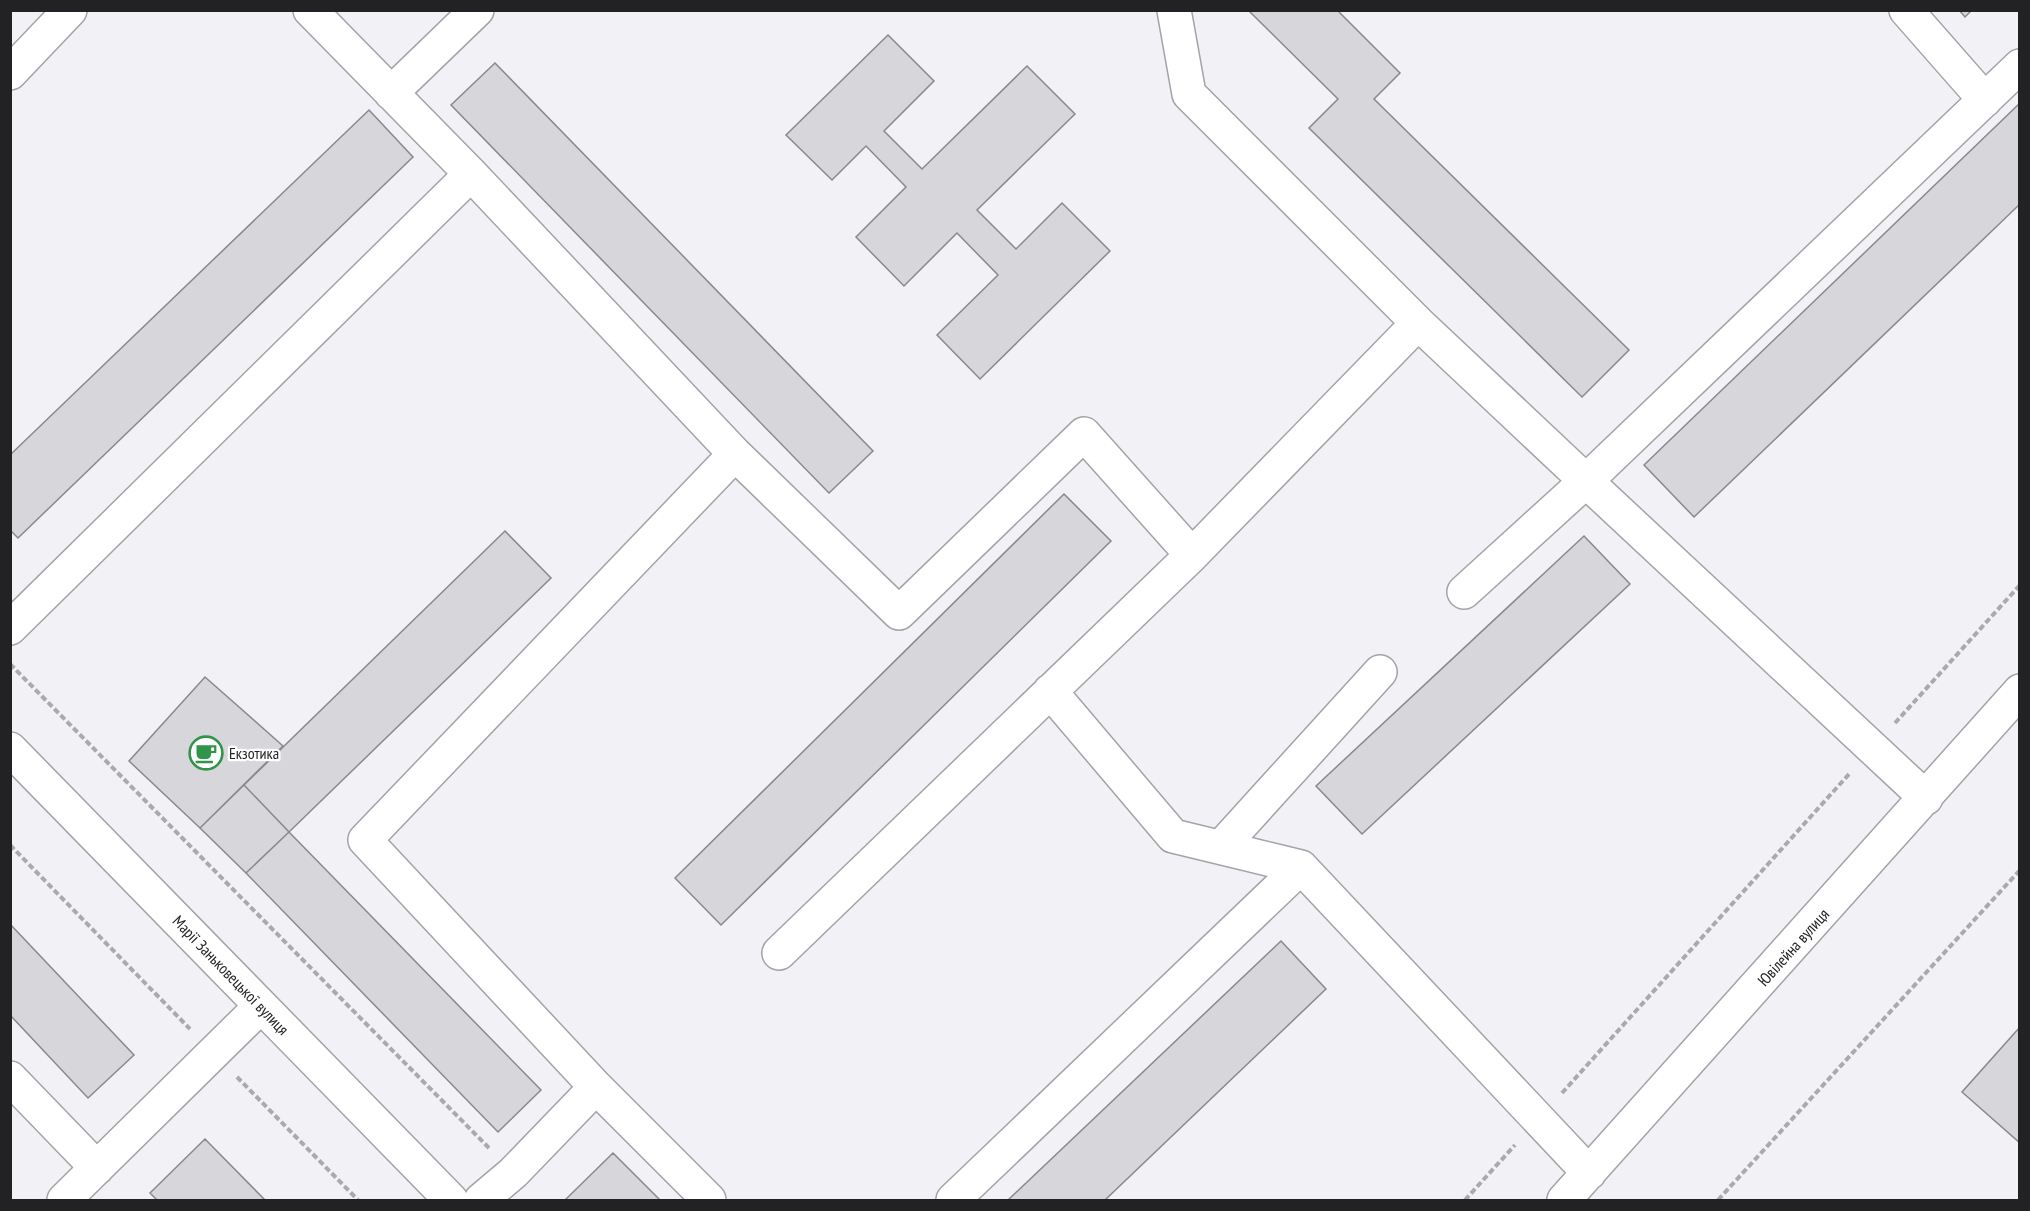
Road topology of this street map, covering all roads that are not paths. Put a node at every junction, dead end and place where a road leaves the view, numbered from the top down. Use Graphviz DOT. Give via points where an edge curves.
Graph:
graph roads {
  1 [pos="70,10"];
  2 [pos="310,10"];
  3 [pos="477,10"];
  4 [pos="1174,10"];
  5 [pos="1906,10"];
  6 [pos="2019,66"];
  7 [pos="10,73"];
  8 [pos="391,93"];
  9 [pos="1984,100"];
  10 [pos="471,174"];
  11 [pos="1418,323"];
  12 [pos="735,454"];
  13 [pos="1586,481"];
  14 [pos="1192,555"];
  15 [pos="1464,592"];
  16 [pos="10,628"];
  17 [pos="1380,672"];
  18 [pos="1050,692"];
  19 [pos="2019,692"];
  20 [pos="10,749"];
  21 [pos="1926,798"];
  22 [pos="1221,848"];
  23 [pos="1301,867"];
  24 [pos="779,953"];
  25 [pos="261,1006"];
  26 [pos="10,1078"];
  27 [pos="596,1086"];
  28 [pos="97,1168"];
  29 [pos="1589,1173"];
  30 [pos="64,1200"];
  31 [pos="451,1200"];
  32 [pos="481,1200"];
  33 [pos="709,1200"];
  34 [pos="953,1200"];
  35 [pos="1564,1200"];
  1 -- 7 [label="street"];
  2 -- 8 [label="street"];
  3 -- 8 [label="street"];
  4 -- 11 [label="street" via="1190,94"];
  5 -- 9 [label="street"];
  6 -- 9 [label="street"];
  8 -- 10 [label="street"];
  9 -- 13 [label="street"];
  10 -- 12 [label="street"];
  10 -- 16 [label="street"];
  11 -- 13 [label="street"];
  11 -- 14 [label="street"];
  12 -- 14 [label="street" via="899,613 1084,434"];
  12 -- 27 [label="street" via="365,840"];
  13 -- 15 [label="street"];
  13 -- 21 [label="street"];
  14 -- 18 [label="street"];
  17 -- 22 [label="street"];
  18 -- 22 [label="street" via="1173,836"];
  18 -- 24 [label="street"];
  19 -- 21 [label="street, Ювілейна вулиця"];
  20 -- 25 [label="street, Марії Заньковецької вулиця"];
  21 -- 29 [label="street, Ювілейна вулиця"];
  22 -- 23 [label="street"];
  23 -- 29 [label="street"];
  23 -- 34 [label="street"];
  25 -- 28 [label="street"];
  25 -- 31 [label="street, Марії Заньковецької вулиця"];
  26 -- 28 [label="street"];
  27 -- 32 [label="street" via="513,1173"];
  27 -- 33 [label="street"];
  28 -- 30 [label="street"];
  29 -- 35 [label="street, Ювілейна вулиця"];
}
